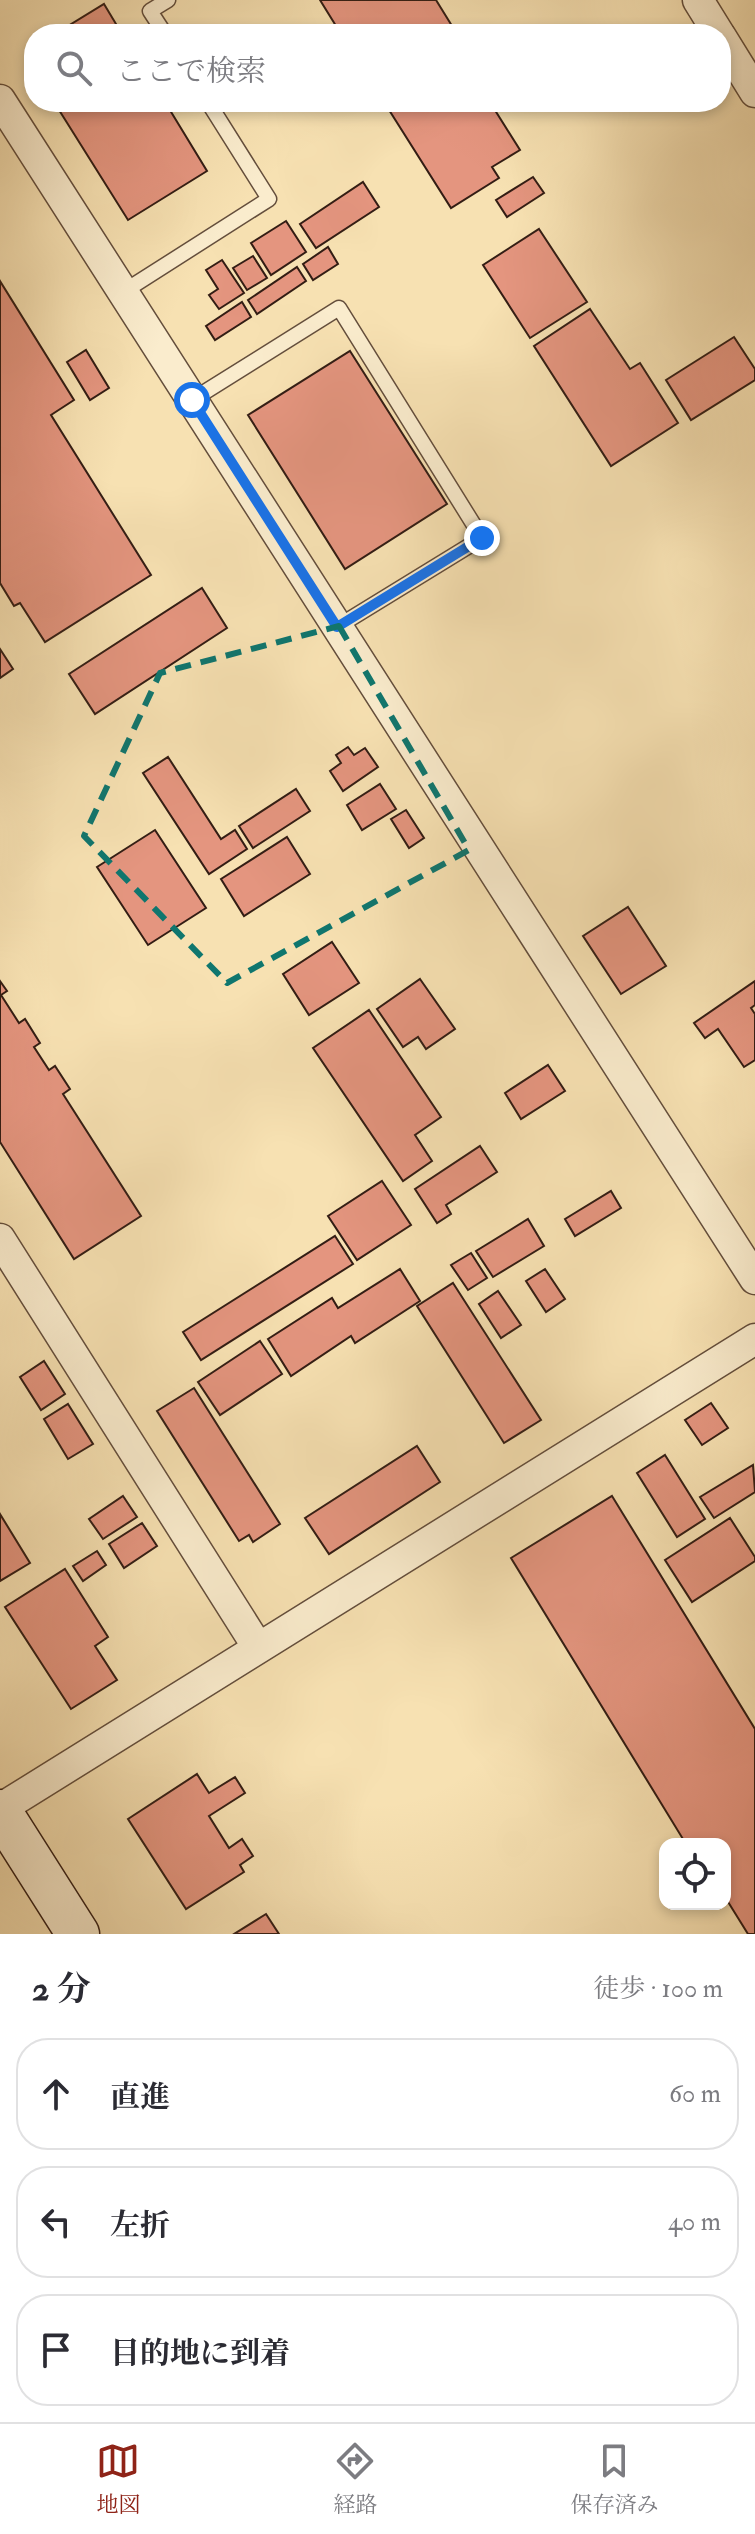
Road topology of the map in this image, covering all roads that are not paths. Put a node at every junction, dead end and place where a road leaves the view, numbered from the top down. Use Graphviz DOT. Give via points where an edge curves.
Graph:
graph roads {
  1 [pos="168,0"];
  2 [pos="698,0"];
  3 [pos="158,24"];
  4 [pos="713,24"];
  5 [pos="731,54"];
  6 [pos="755,92"];
  7 [pos="0,100"];
  8 [pos="214,112"];
  9 [pos="123,292"];
  10 [pos="192,400"];
  11 [pos="337,627"];
  12 [pos="0,1239"];
  13 [pos="755,1279"];
  14 [pos="755,1339"];
  15 [pos="257,1646"];
  16 [pos="0,1810"];
  17 [pos="78,1934"];
  1 -- 3 [label="lane" via="150,11"];
  2 -- 4 [label="street"];
  5 -- 6 [label="street"];
  7 -- 9 [label="street"];
  8 -- 9 [label="lane" via="269,199"];
  9 -- 10 [label="street"];
  10 -- 11 [label="street"];
  10 -- 11 [label="lane" via="339,308 482,538"];
  11 -- 13 [label="street"];
  12 -- 15 [label="street"];
  14 -- 15 [label="street"];
  15 -- 16 [label="street"];
  16 -- 17 [label="main road"];
}
